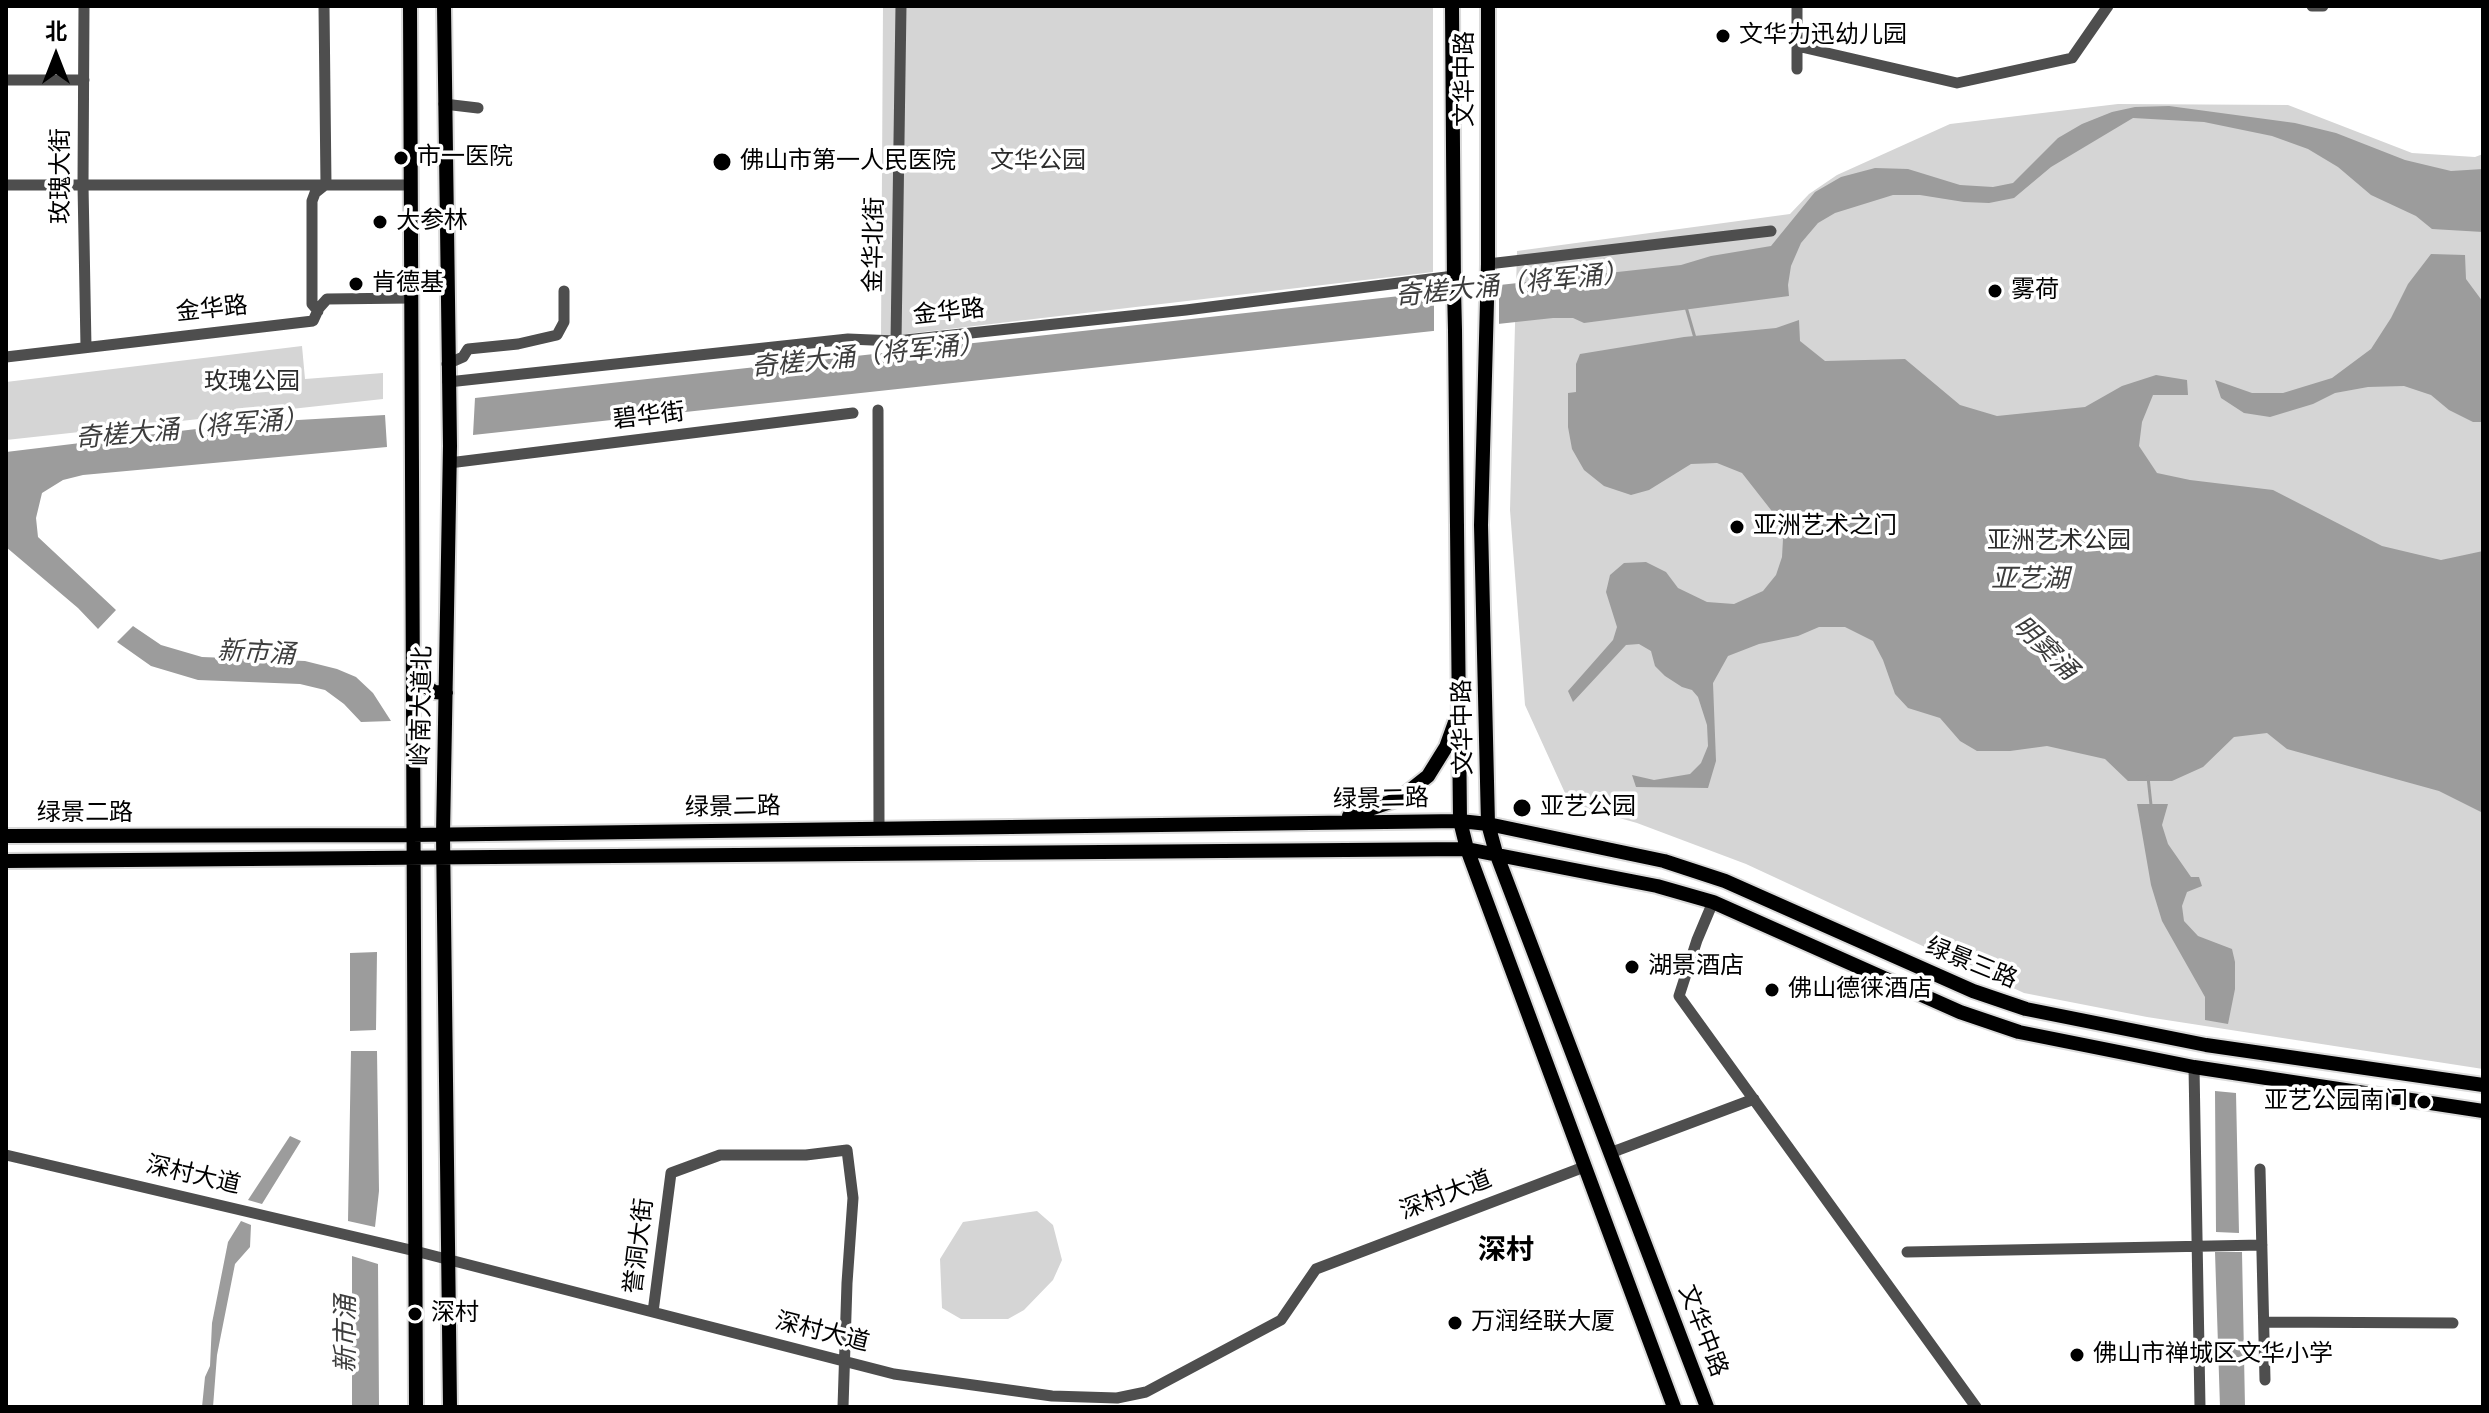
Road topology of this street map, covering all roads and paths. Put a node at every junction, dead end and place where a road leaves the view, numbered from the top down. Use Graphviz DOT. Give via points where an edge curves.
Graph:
graph roads {
  1 [pos="84,6"];
  2 [pos="324,6"];
  3 [pos="410,6"];
  4 [pos="444,6"];
  5 [pos="901,6"];
  6 [pos="1452,6"];
  7 [pos="1488,6"];
  8 [pos="1797,6"];
  9 [pos="2108,6"];
  10 [pos="2312,6"];
  11 [pos="2323,6"];
  12 [pos="1797,46"];
  13 [pos="1797,69"];
  14 [pos="6,80"];
  15 [pos="84,80"];
  16 [pos="444,104"];
  17 [pos="478,108"];
  18 [pos="6,185"];
  19 [pos="83,185"];
  20 [pos="326,185"];
  21 [pos="411,185"];
  22 [pos="1771,231"];
  23 [pos="1488,264"];
  24 [pos="1454,282"];
  25 [pos="564,291"];
  26 [pos="411,298"];
  27 [pos="318,311"];
  28 [pos="896,341"];
  29 [pos="86,347"];
  30 [pos="6,357"];
  31 [pos="447,364"];
  32 [pos="448,382"];
  33 [pos="878,410"];
  34 [pos="853,413"];
  35 [pos="449,463"];
  36 [pos="412,660"];
  37 [pos="446,693"];
  38 [pos="1459,710"];
  39 [pos="1460,821"];
  40 [pos="1313,823"];
  41 [pos="1488,824"];
  42 [pos="879,827"];
  43 [pos="443,834"];
  44 [pos="412,835"];
  45 [pos="6,836"];
  46 [pos="1467,849"];
  47 [pos="1496,853"];
  48 [pos="412,858"];
  49 [pos="444,858"];
  50 [pos="6,861"];
  51 [pos="1713,902"];
  52 [pos="2194,1067"];
  53 [pos="2483,1085"];
  54 [pos="1754,1099"];
  55 [pos="2483,1111"];
  56 [pos="1610,1153"];
  57 [pos="6,1155"];
  58 [pos="1584,1167"];
  59 [pos="2260,1169"];
  60 [pos="2262,1245"];
  61 [pos="2198,1246"];
  62 [pos="415,1251"];
  63 [pos="1907,1252"];
  64 [pos="448,1259"];
  65 [pos="653,1312"];
  66 [pos="2264,1322"];
  67 [pos="2453,1323"];
  68 [pos="843,1361"];
  69 [pos="2265,1380"];
  70 [pos="416,1407"];
  71 [pos="450,1407"];
  72 [pos="843,1407"];
  73 [pos="1674,1407"];
  74 [pos="1707,1407"];
  75 [pos="1976,1407"];
  76 [pos="2200,1407"];
  1 -- 15 [label="street, 玫瑰大街"];
  2 -- 20 [label="street"];
  3 -- 21 [label="main road, 岭南大道北"];
  4 -- 16 [label="main road, 岭南大道北"];
  5 -- 28 [label="street, 金华北街"];
  6 -- 24 [label="main road, 文华中路"];
  7 -- 23 [label="main road, 文华中路"];
  8 -- 12 [label="street"];
  9 -- 12 [label="street" via="2072,58 1957,83"];
  10 -- 11 [label="street"];
  12 -- 13 [label="street"];
  14 -- 15 [label="street"];
  15 -- 19 [label="street, 玫瑰大街"];
  16 -- 17 [label="street"];
  16 -- 31 [label="main road, 岭南大道北"];
  18 -- 19 [label="street"];
  19 -- 20 [label="street"];
  19 -- 29 [label="street, 玫瑰大街"];
  20 -- 21 [label="street"];
  20 -- 27 [label="street" via="312,201 312,304"];
  21 -- 26 [label="main road, 岭南大道北"];
  22 -- 23 [label="street"];
  23 -- 41 [label="main road, 文华中路" via="1481,525"];
  24 -- 28 [label="street, 金华路"];
  24 -- 38 [label="main road, 文华中路, bridge"];
  25 -- 31 [label="street" via="564,322 557,335 468,349"];
  26 -- 27 [label="street, 金华路" via="327,299"];
  26 -- 36 [label="main road, 岭南大道北"];
  27 -- 29 [label="street, 金华路" via="313,321"];
  28 -- 32 [label="street, 金华路" via="848,339"];
  29 -- 30 [label="street, 金华路"];
  31 -- 32 [label="main road, 岭南大道北"];
  32 -- 35 [label="main road, 岭南大道北"];
  33 -- 42 [label="street"];
  34 -- 35 [label="street, 碧华街"];
  35 -- 37 [label="main road, 岭南大道北"];
  36 -- 37 [label="main road" via="427,687"];
  36 -- 44 [label="main road, 岭南大道北"];
  37 -- 43 [label="main road, 岭南大道北"];
  38 -- 39 [label="main road, 文华中路"];
  38 -- 40 [label="main road" via="1428,776 1399,799 1361,814"];
  39 -- 40 [label="main road, 绿景二路"];
  39 -- 41 [label="main road, 绿景三路"];
  39 -- 46 [label="main road, 文华中路"];
  40 -- 42 [label="main road, 绿景二路"];
  41 -- 47 [label="main road, 文华中路"];
  41 -- 53 [label="main road, 绿景三路" via="1664,861 1725,881 1973,991 2026,1009 2206,1045"];
  42 -- 43 [label="main road, 绿景二路"];
  43 -- 44 [label="main road, 绿景二路"];
  43 -- 49 [label="main road, 岭南大道北"];
  44 -- 45 [label="main road, 绿景二路"];
  44 -- 48 [label="main road, 岭南大道北"];
  46 -- 47 [label="main road, 绿景三路"];
  46 -- 49 [label="main road, 绿景二路"];
  46 -- 58 [label="main road, 文华中路"];
  47 -- 51 [label="main road, 绿景三路"];
  47 -- 56 [label="main road, 文华中路"];
  48 -- 49 [label="main road, 绿景二路"];
  48 -- 50 [label="main road, 绿景二路"];
  48 -- 62 [label="main road, 岭南大道北"];
  49 -- 64 [label="main road, 岭南大道北"];
  51 -- 52 [label="main road, 绿景三路" via="1960,1012 2004,1027"];
  51 -- 54 [label="street" via="1679,996"];
  52 -- 55 [label="main road, 绿景三路"];
  52 -- 61 [label="street"];
  54 -- 56 [label="street"];
  54 -- 75 [label="street"];
  56 -- 74 [label="main road, 文华中路"];
  57 -- 62 [label="street, 深村大道"];
  58 -- 68 [label="street, 深村大道" via="1316,1269 1281,1320 1146,1392 1117,1398 1052,1396 894,1374"];
  58 -- 73 [label="main road, 文华中路"];
  59 -- 60 [label="street"];
  60 -- 61 [label="street"];
  60 -- 66 [label="street"];
  61 -- 63 [label="street"];
  61 -- 76 [label="street"];
  62 -- 64 [label="street, 深村大道"];
  62 -- 70 [label="main road, 岭南大道北"];
  64 -- 65 [label="street, 深村大道"];
  64 -- 71 [label="main road, 岭南大道北"];
  65 -- 68 [label="street, 深村大道"];
  65 -- 68 [label="street, 誉洞大街" via="671,1173 720,1155 847,1150 853,1198"];
  66 -- 67 [label="street"];
  66 -- 69 [label="street"];
  68 -- 72 [label="street"];
}
